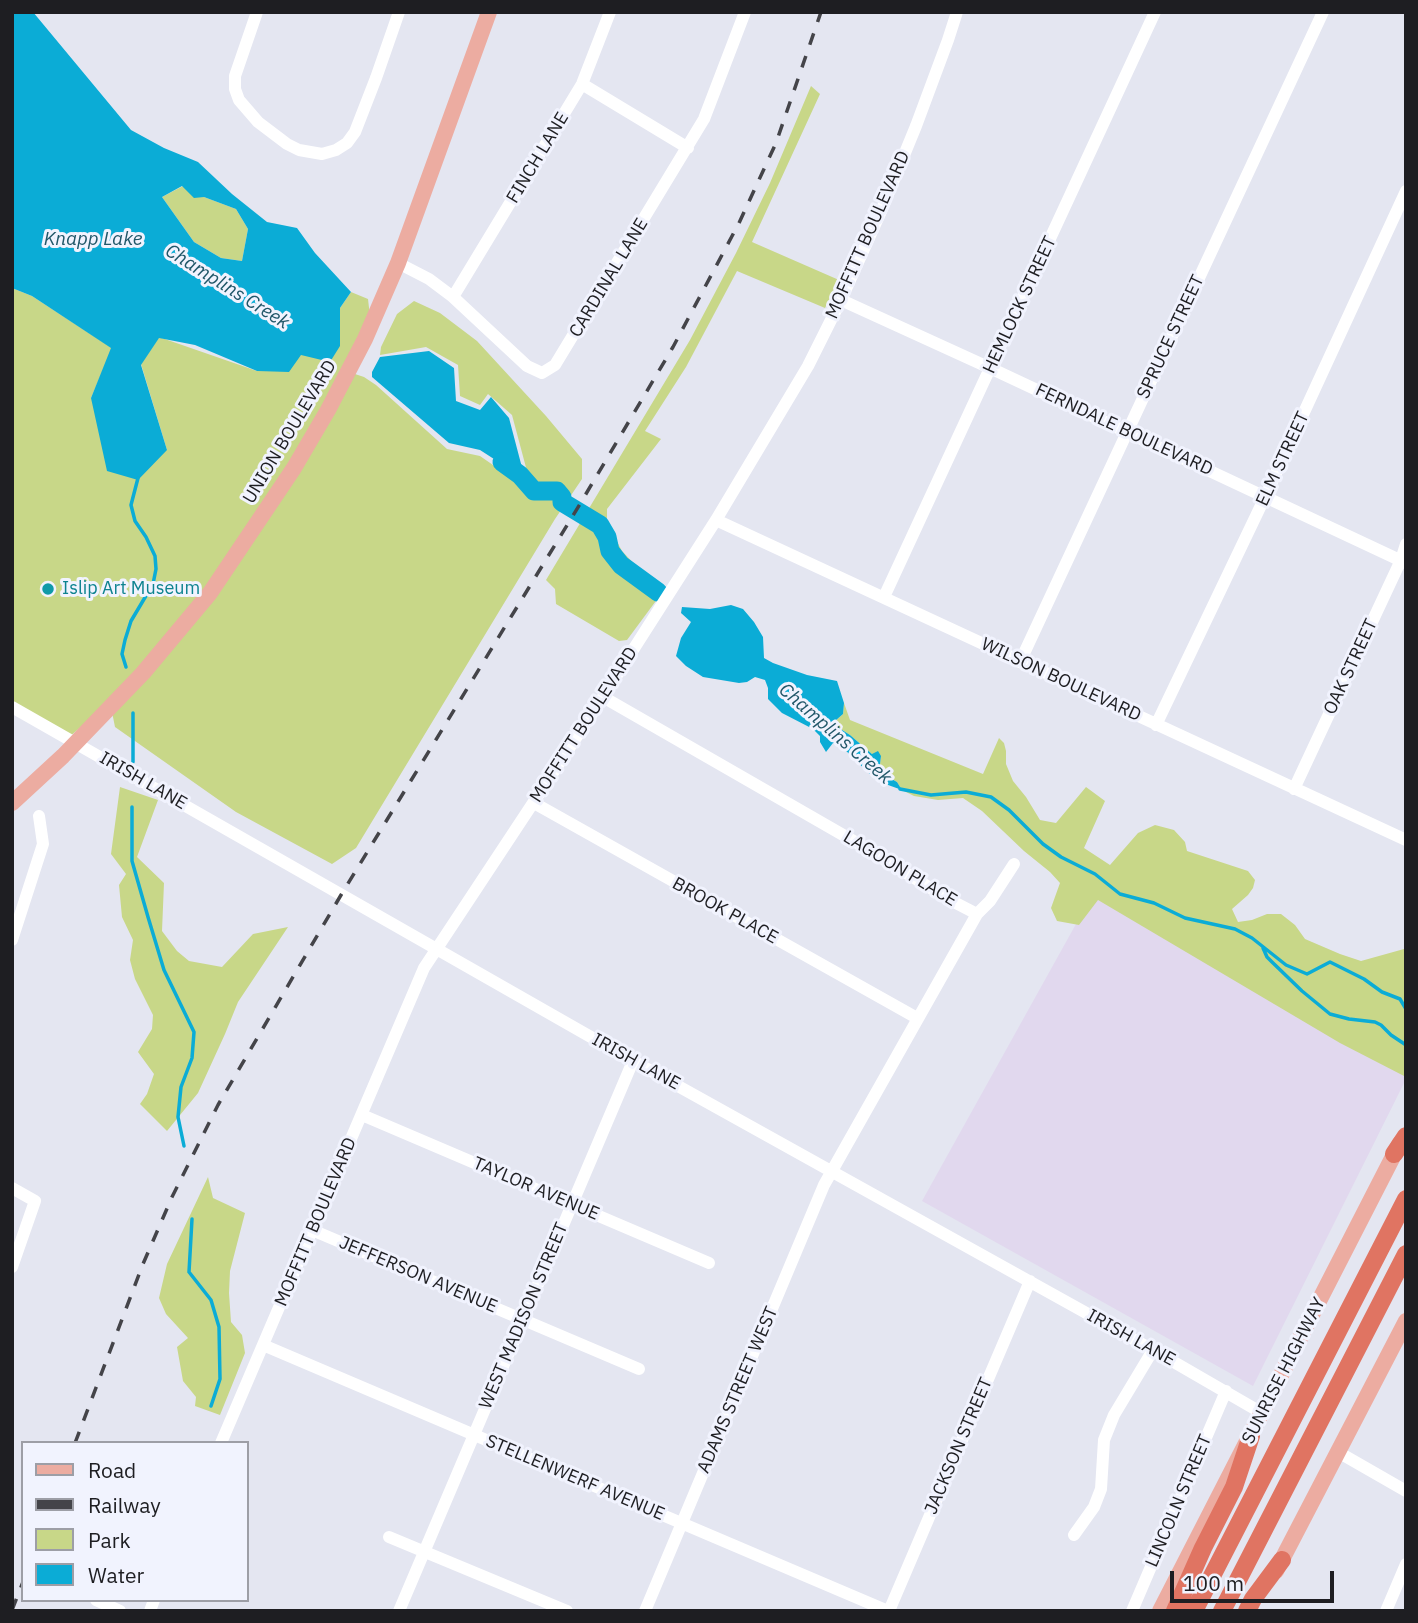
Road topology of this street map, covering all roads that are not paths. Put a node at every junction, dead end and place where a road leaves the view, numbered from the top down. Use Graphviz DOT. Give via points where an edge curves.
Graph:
graph roads {
  1 [pos="257,12"];
  2 [pos="399,12"];
  3 [pos="489,12"];
  4 [pos="610,12"];
  5 [pos="745,12"];
  6 [pos="957,12"];
  7 [pos="1155,12"];
  8 [pos="1323,12"];
  9 [pos="582,84"];
  10 [pos="688,148"];
  11 [pos="1406,191"];
  12 [pos="398,263"];
  13 [pos="453,297"];
  14 [pos="841,300"];
  15 [pos="990,368"];
  16 [pos="1126,432"];
  17 [pos="1265,497"];
  18 [pos="716,520"];
  19 [pos="1406,544"];
  20 [pos="1403,561"];
  21 [pos="884,597"];
  22 [pos="1020,662"];
  23 [pos="603,697"];
  24 [pos="12,707"];
  25 [pos="1156,725"];
  26 [pos="76,743"];
  27 [pos="1294,789"];
  28 [pos="12,803"];
  29 [pos="534,803"];
  30 [pos="39,816"];
  31 [pos="1406,840"];
  32 [pos="1014,864"];
  33 [pos="977,914"];
  34 [pos="12,940"];
  35 [pos="436,949"];
  36 [pos="917,1018"];
  37 [pos="633,1061"];
  38 [pos="362,1115"];
  39 [pos="1406,1133"];
  40 [pos="1394,1154"];
  41 [pos="832,1170"];
  42 [pos="12,1188"];
  43 [pos="1406,1199"];
  44 [pos="572,1204"];
  45 [pos="312,1230"];
  46 [pos="1406,1254"];
  47 [pos="709,1263"];
  48 [pos="12,1267"];
  49 [pos="1030,1281"];
  50 [pos="523,1320"];
  51 [pos="1406,1321"];
  52 [pos="263,1345"];
  53 [pos="1153,1350"];
  54 [pos="639,1369"];
  55 [pos="1226,1391"];
  56 [pos="1262,1413"];
  57 [pos="474,1434"];
  58 [pos="1251,1436"];
  59 [pos="222,1441"];
  60 [pos="1338,1452"];
  61 [pos="1406,1491"];
  62 [pos="682,1524"];
  63 [pos="1074,1535"];
  64 [pos="389,1537"];
  65 [pos="425,1550"];
  66 [pos="1282,1560"];
  67 [pos="1406,1564"];
  68 [pos="100,1602"];
  69 [pos="120,1611"];
  70 [pos="399,1611"];
  71 [pos="567,1611"];
  72 [pos="645,1611"];
  73 [pos="888,1611"];
  74 [pos="1132,1611"];
  75 [pos="1160,1611"];
  76 [pos="1175,1611"];
  77 [pos="1194,1611"];
  78 [pos="1222,1611"];
  79 [pos="1247,1611"];
  80 [pos="1256,1611"];
  81 [pos="1386,1611"];
  1 -- 2 [label="street" via="235,76 239,100 287,144 322,154 336,150 355,132"];
  3 -- 12 [label="main road, UNION BOULEVARD"];
  4 -- 9 [label="street, FINCH LANE"];
  5 -- 10 [label="street, CARDINAL LANE" via="704,119"];
  6 -- 14 [label="street, MOFFITT BOULEVARD" via="916,126"];
  7 -- 15 [label="street, HEMLOCK STREET"];
  8 -- 16 [label="street, SPRUCE STREET"];
  9 -- 10 [label="street"];
  9 -- 13 [label="street, FINCH LANE"];
  10 -- 13 [label="street, CARDINAL LANE" via="555,365 542,373 527,366"];
  11 -- 17 [label="street, ELM STREET"];
  12 -- 13 [label="street, CARDINAL LANE"];
  12 -- 26 [label="main road, UNION BOULEVARD" via="328,410 251,533 210,593 154,661"];
  14 -- 15 [label="street, FERNDALE BOULEVARD"];
  14 -- 18 [label="street, MOFFITT BOULEVARD" via="808,366"];
  15 -- 16 [label="street, FERNDALE BOULEVARD"];
  15 -- 21 [label="street, HEMLOCK STREET"];
  16 -- 17 [label="street, FERNDALE BOULEVARD"];
  16 -- 22 [label="street, SPRUCE STREET"];
  17 -- 20 [label="street, FERNDALE BOULEVARD"];
  17 -- 25 [label="street, ELM STREET"];
  18 -- 21 [label="street, WILSON BOULEVARD"];
  18 -- 23 [label="street, MOFFITT BOULEVARD"];
  19 -- 20 [label="street, OAK STREET"];
  20 -- 27 [label="street, OAK STREET"];
  21 -- 22 [label="street, WILSON BOULEVARD"];
  22 -- 25 [label="street, WILSON BOULEVARD"];
  23 -- 29 [label="street, MOFFITT BOULEVARD"];
  23 -- 33 [label="street, LAGOON PLACE"];
  24 -- 26 [label="street, IRISH LANE"];
  25 -- 27 [label="street, WILSON BOULEVARD"];
  26 -- 28 [label="main road, UNION BOULEVARD"];
  26 -- 35 [label="street, IRISH LANE"];
  27 -- 31 [label="street, WILSON BOULEVARD"];
  29 -- 35 [label="street, MOFFITT BOULEVARD"];
  29 -- 36 [label="street, BROOK PLACE"];
  30 -- 34 [label="street" via="43,844"];
  32 -- 33 [label="street"];
  33 -- 36 [label="street, LAGOON PLACE"];
  35 -- 37 [label="street, IRISH LANE"];
  35 -- 38 [label="street, MOFFITT BOULEVARD"];
  36 -- 41 [label="street, LAGOON PLACE"];
  37 -- 41 [label="street, IRISH LANE"];
  37 -- 44 [label="street, WEST MADISON STREET"];
  38 -- 44 [label="street, TAYLOR AVENUE"];
  38 -- 45 [label="street, MOFFITT BOULEVARD"];
  39 -- 40 [label="highway"];
  40 -- 56 [label="main road, SUNRISE HIGHWAY"];
  41 -- 49 [label="street, IRISH LANE"];
  41 -- 62 [label="street, ADAMS STREET WEST"];
  42 -- 48 [label="street" via="35,1201"];
  43 -- 77 [label="highway, SUNRISE HIGHWAY"];
  44 -- 47 [label="street, TAYLOR AVENUE"];
  44 -- 50 [label="street, WEST MADISON STREET"];
  45 -- 50 [label="street, JEFFERSON AVENUE"];
  45 -- 52 [label="street, MOFFITT BOULEVARD"];
  46 -- 78 [label="highway"];
  49 -- 53 [label="street, IRISH LANE"];
  49 -- 73 [label="street, JACKSON STREET"];
  50 -- 54 [label="street, JEFFERSON AVENUE"];
  50 -- 57 [label="street, WEST MADISON STREET"];
  51 -- 60 [label="main road"];
  52 -- 57 [label="street, STELLENWERF AVENUE"];
  52 -- 59 [label="street, MOFFITT BOULEVARD"];
  53 -- 55 [label="street, IRISH LANE"];
  53 -- 63 [label="street" via="1114,1415 1104,1440 1101,1489"];
  55 -- 56 [label="street, IRISH LANE"];
  55 -- 74 [label="street, LINCOLN STREET"];
  56 -- 58 [label="main road, SUNRISE HIGHWAY"];
  57 -- 62 [label="street, STELLENWERF AVENUE"];
  57 -- 65 [label="street, WEST MADISON STREET"];
  58 -- 75 [label="main road, SUNRISE HIGHWAY"];
  58 -- 76 [label="highway" via="1234,1487"];
  60 -- 61 [label="street"];
  60 -- 66 [label="main road"];
  62 -- 72 [label="street, ADAMS STREET WEST"];
  62 -- 73 [label="street, STELLENWERF AVENUE"];
  64 -- 65 [label="street"];
  65 -- 70 [label="street, WEST MADISON STREET"];
  65 -- 71 [label="street"];
  66 -- 79 [label="highway"];
  66 -- 80 [label="main road"];
  67 -- 81 [label="street"];
  68 -- 69 [label="street"];
}
